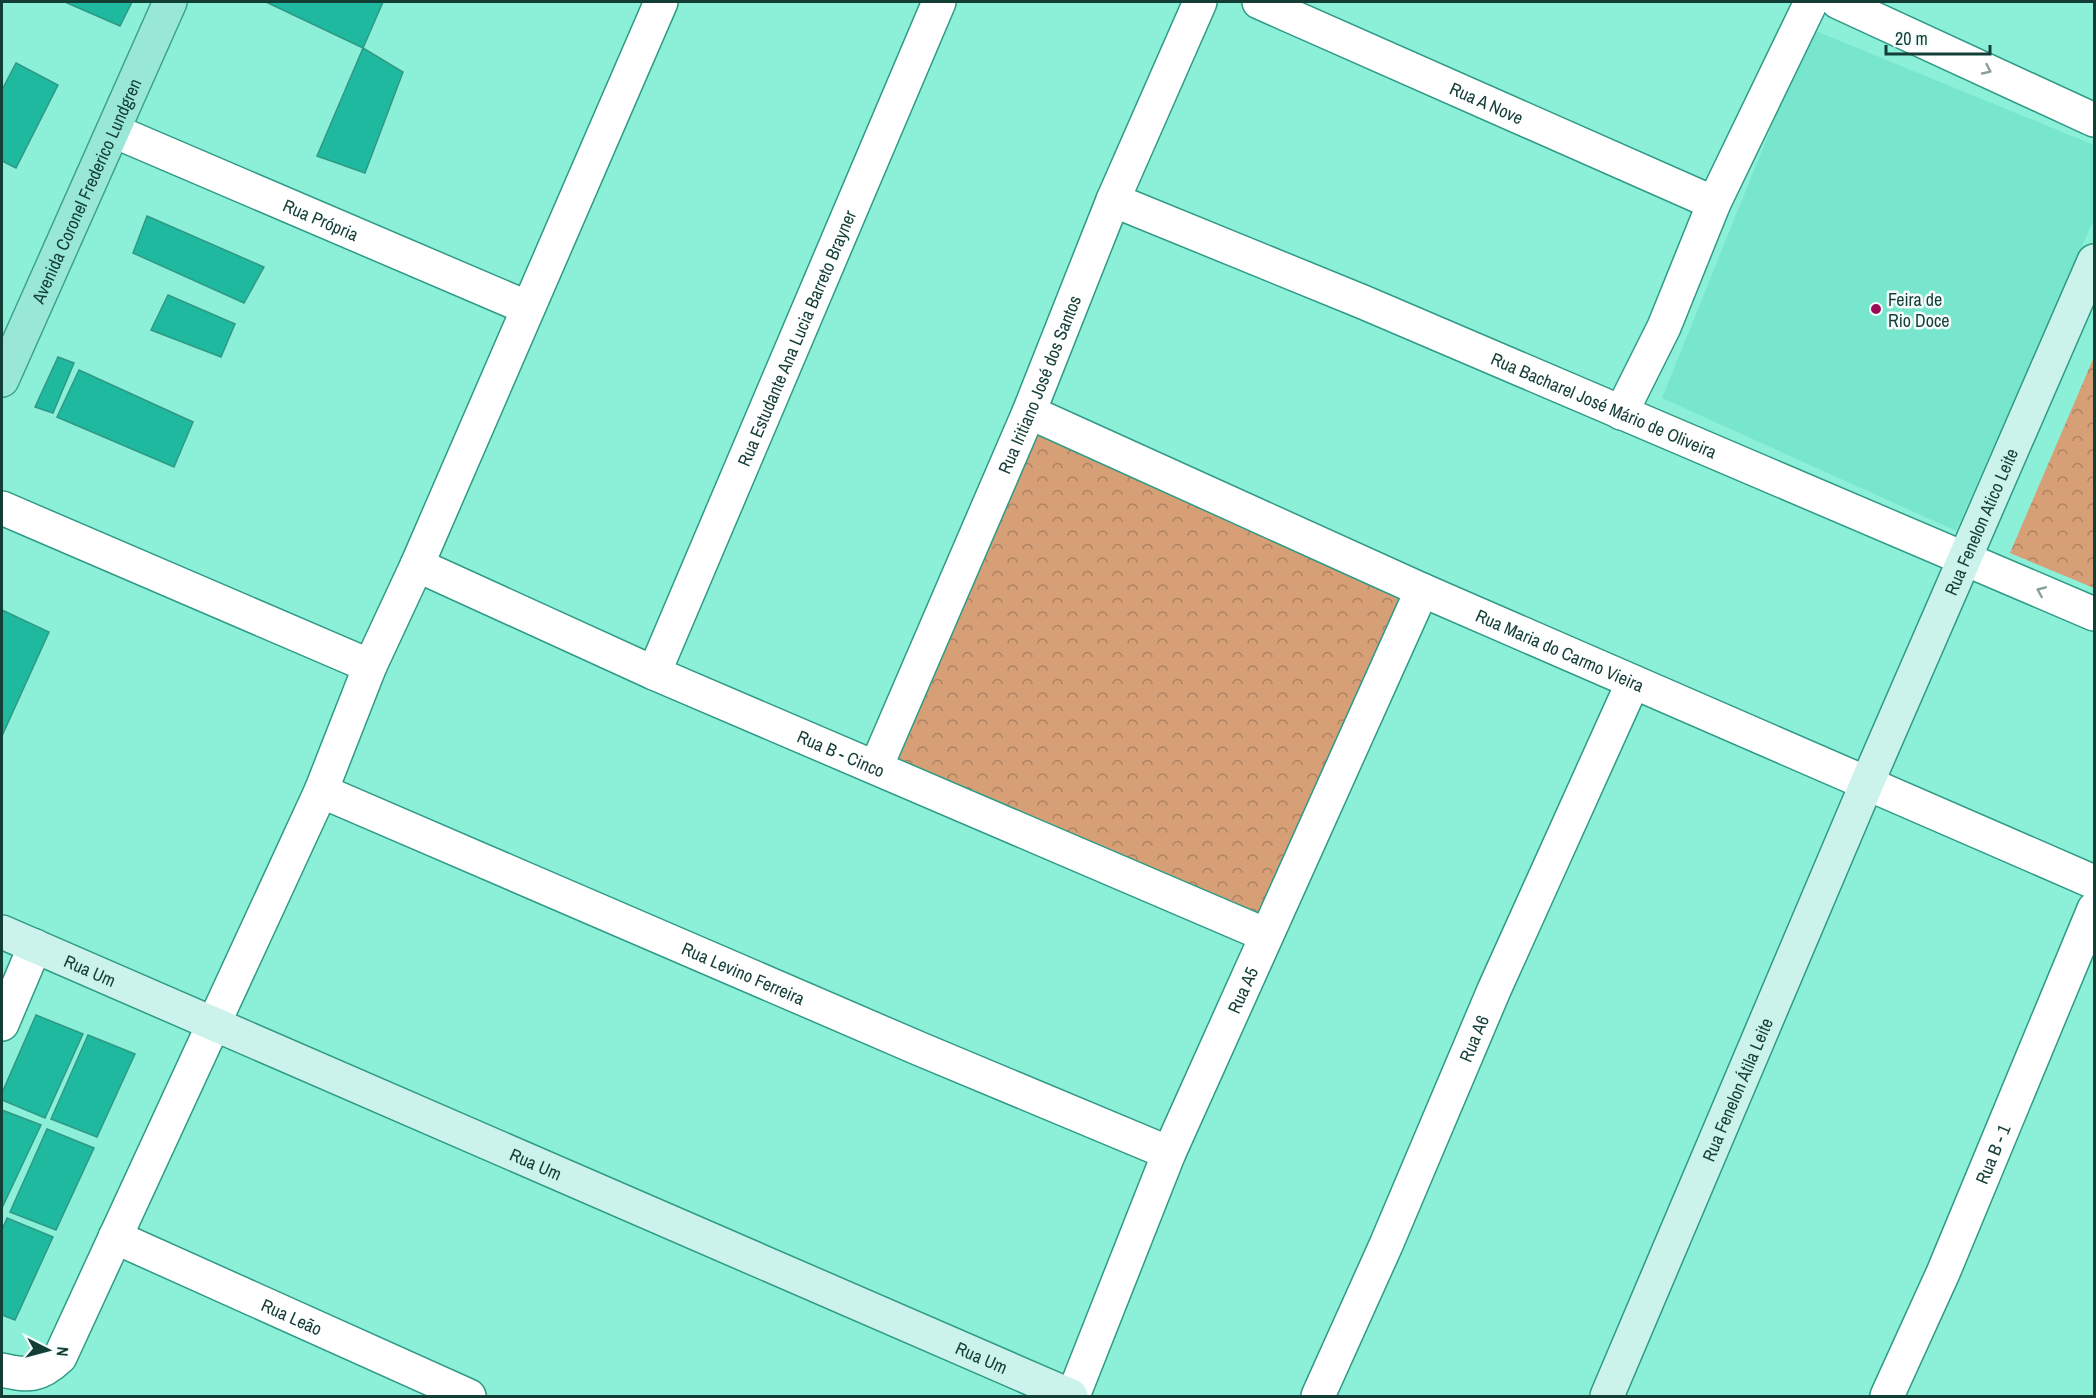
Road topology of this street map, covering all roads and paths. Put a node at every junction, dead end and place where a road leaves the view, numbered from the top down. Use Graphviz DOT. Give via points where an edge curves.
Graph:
graph roads {
  1 [pos="170,2"];
  2 [pos="661,2"];
  3 [pos="939,2"];
  4 [pos="1200,2"];
  5 [pos="1259,2"];
  6 [pos="1810,2"];
  7 [pos="1838,2"];
  8 [pos="2094,120"];
  9 [pos="114,131"];
  10 [pos="1113,200"];
  11 [pos="1714,203"];
  12 [pos="2094,261"];
  13 [pos="528,308"];
  14 [pos="9,345"];
  15 [pos="2,380"];
  16 [pos="1029,412"];
  17 [pos="1622,413"];
  18 [pos="2,508"];
  19 [pos="1965,558"];
  20 [pos="417,565"];
  21 [pos="1422,590"];
  22 [pos="2094,614"];
  23 [pos="370,666"];
  24 [pos="654,673"];
  25 [pos="1633,682"];
  26 [pos="876,767"];
  27 [pos="1867,783"];
  28 [pos="321,792"];
  29 [pos="2094,882"];
  30 [pos="2094,909"];
  31 [pos="2,932"];
  32 [pos="1266,935"];
  33 [pos="35,946"];
  34 [pos="213,1023"];
  35 [pos="2,1024"];
  36 [pos="1169,1153"];
  37 [pos="115,1237"];
  38 [pos="2,1370"];
  39 [pos="469,1396"];
  40 [pos="1072,1396"];
  41 [pos="1318,1396"];
  42 [pos="1607,1396"];
  43 [pos="1887,1396"];
  1 -- 9 [label="main road, Avenida Coronel Frederico Lundgren"];
  2 -- 13 [label="street"];
  3 -- 24 [label="street, Rua Estudante Ana Lucia Barreto Brayner"];
  4 -- 10 [label="street, Rua Iritiano José dos Santos"];
  5 -- 11 [label="street, Rua A Nove"];
  6 -- 11 [label="street"];
  7 -- 8 [label="street, one-way"];
  9 -- 13 [label="street, Rua Própria"];
  9 -- 14 [label="main road, Avenida Coronel Frederico Lundgren"];
  10 -- 16 [label="street, Rua Iritiano José dos Santos"];
  10 -- 17 [label="street, Rua Bacharel José Mário de Oliveira"];
  11 -- 17 [label="street" via="1664,327"];
  12 -- 19 [label="street, Rua Fenelon Atico Leite"];
  13 -- 20 [label="street"];
  14 -- 15 [label="main road, Avenida Coronel Frederico Lundgren"];
  16 -- 21 [label="street, Rua Maria do Carmo Vieira"];
  16 -- 26 [label="street, Rua Iritiano José dos Santos"];
  17 -- 19 [label="street, Rua Bacharel José Mário de Oliveira"];
  18 -- 23 [label="street"];
  22 -- 19 [label="street, Rua Bacharel José Mário de Oliveira, one-way"];
  19 -- 27 [label="street, Rua Fenelon Atico Leite"];
  20 -- 23 [label="street"];
  20 -- 24 [label="street, Rua B - Cinco"];
  21 -- 25 [label="street, Rua Maria do Carmo Vieira"];
  21 -- 32 [label="street, Rua A5"];
  23 -- 28 [label="street"];
  24 -- 26 [label="street, Rua B - Cinco"];
  25 -- 27 [label="street, Rua Maria do Carmo Vieira"];
  25 -- 41 [label="street, Rua A6"];
  26 -- 32 [label="street, Rua B - Cinco"];
  27 -- 29 [label="street, Rua Maria do Carmo Vieira"];
  27 -- 42 [label="street, Rua Fenelon Átila Leite"];
  28 -- 34 [label="street"];
  28 -- 36 [label="street, Rua Levino Ferreira"];
  30 -- 43 [label="street, Rua B - 1" via="1943,1273"];
  31 -- 33 [label="street, Rua Um"];
  32 -- 36 [label="street, Rua A5"];
  33 -- 34 [label="street, Rua Um"];
  33 -- 35 [label="street"];
  34 -- 37 [label="street"];
  34 -- 40 [label="street, Rua Um"];
  36 -- 40 [label="street, Rua A5"];
  37 -- 38 [label="street" via="60,1357 46,1371 22,1374"];
  37 -- 39 [label="street, Rua Leão"];
}
